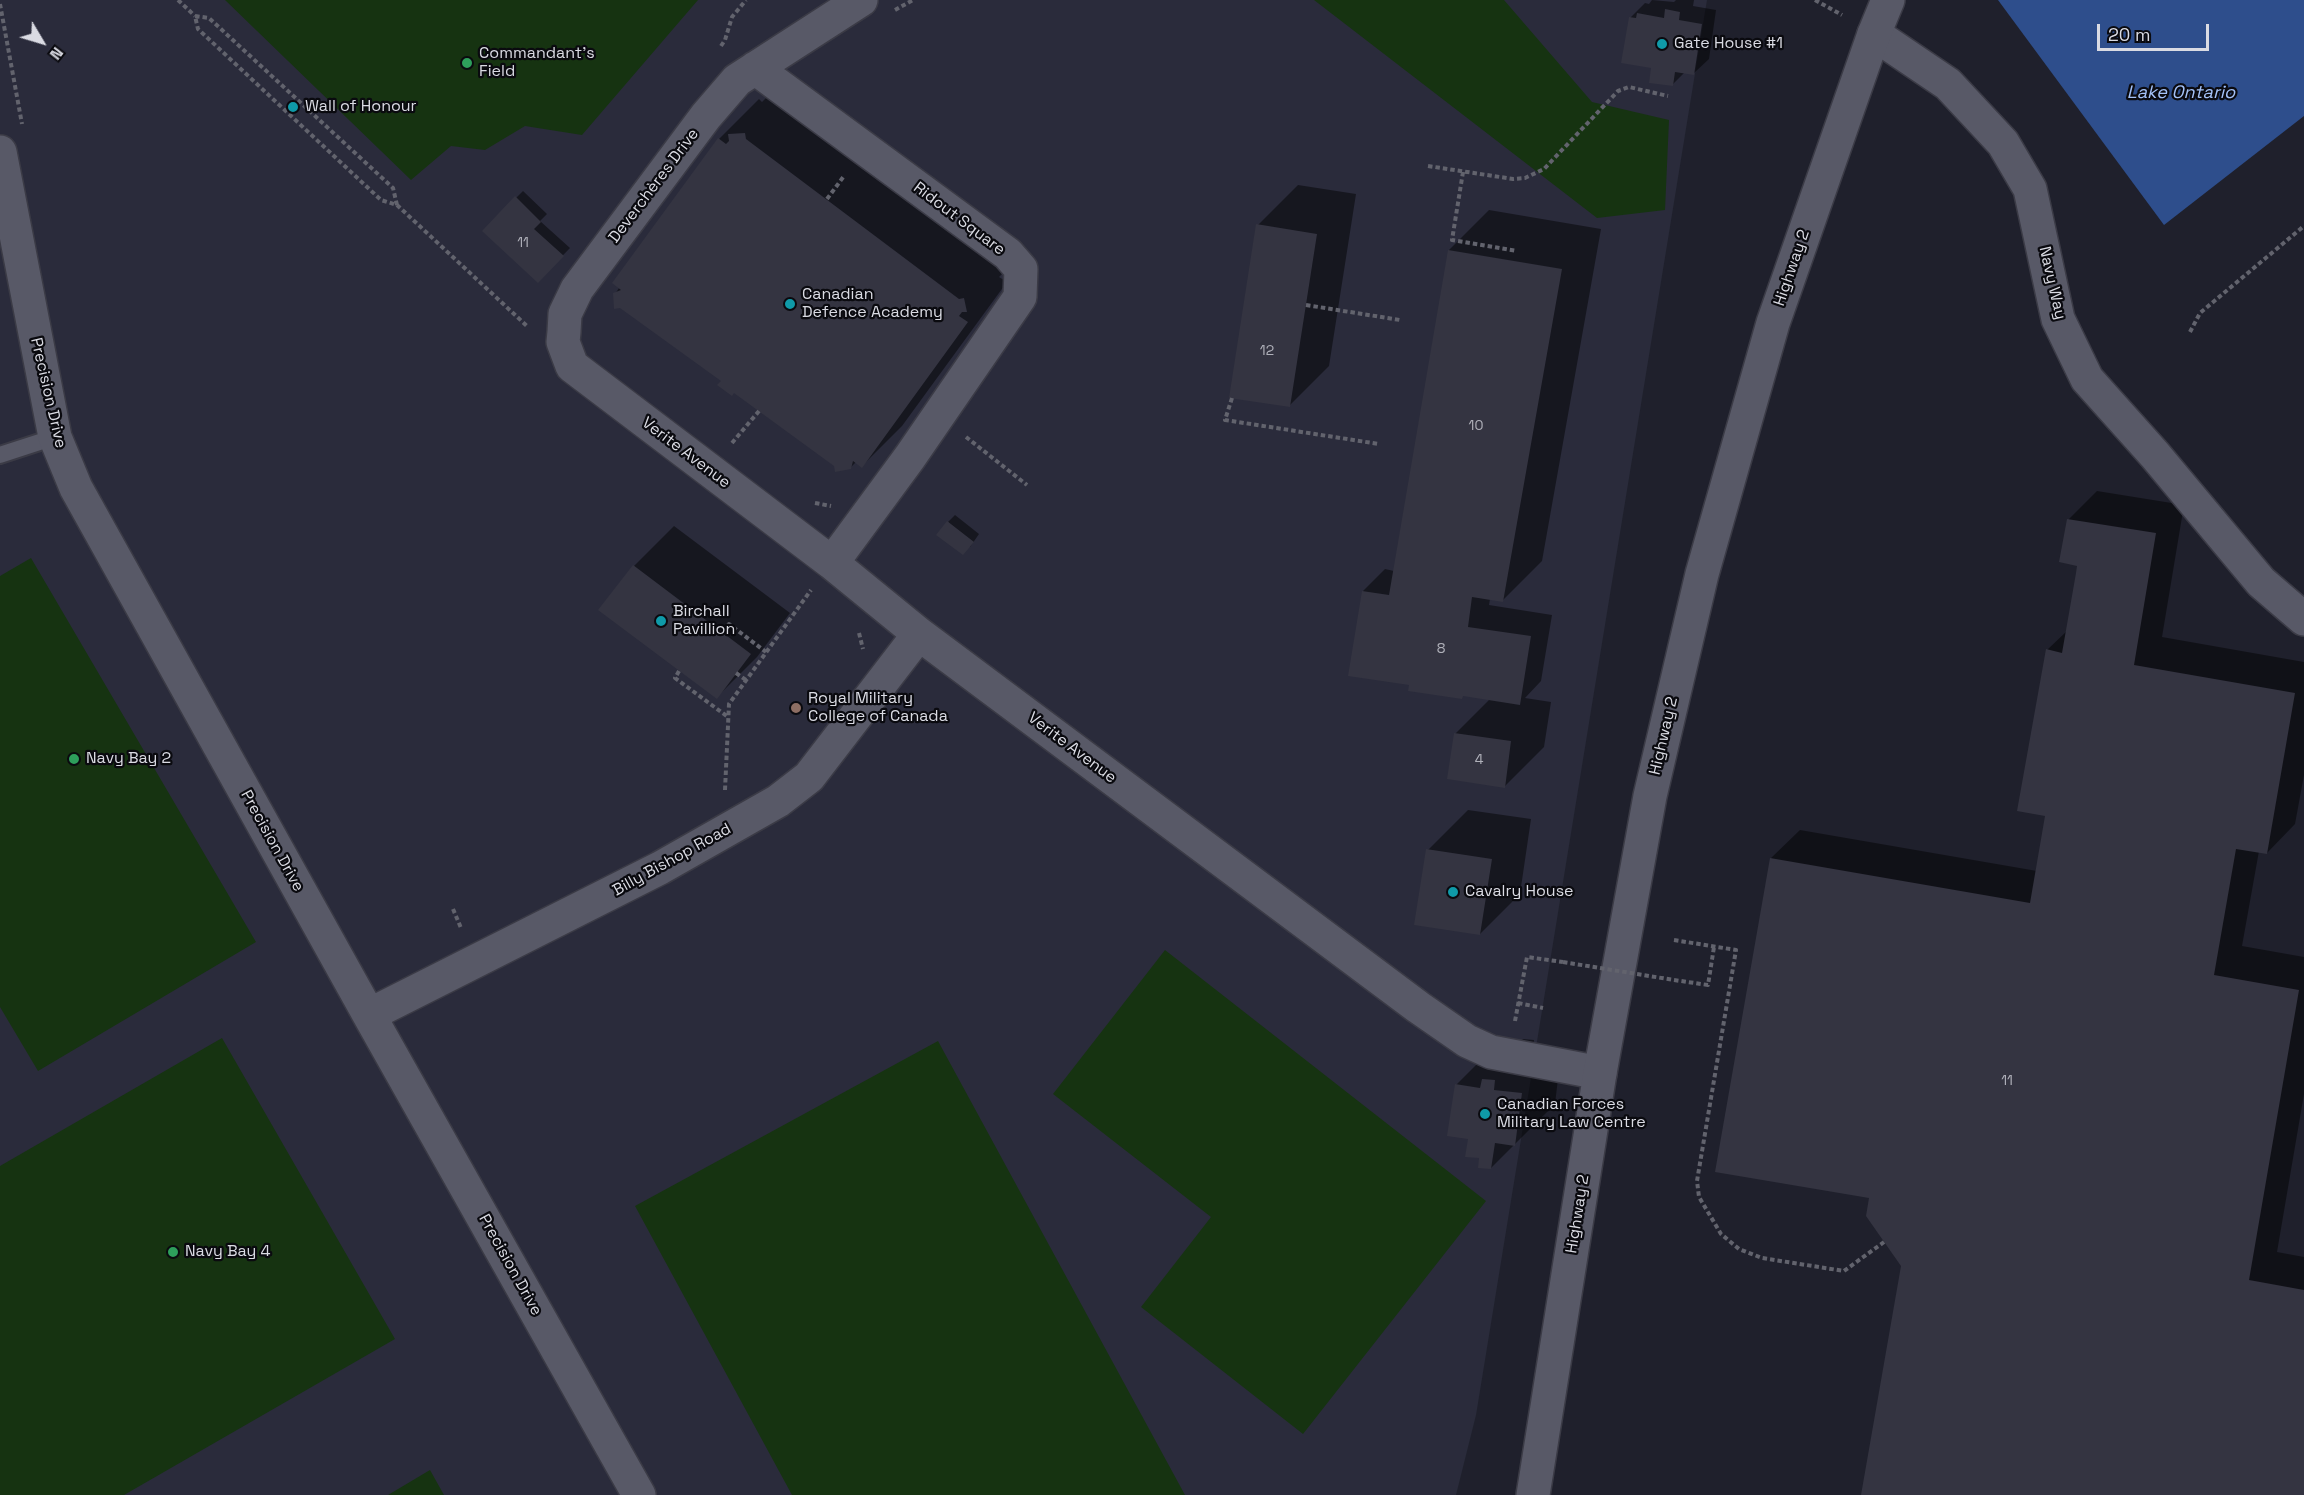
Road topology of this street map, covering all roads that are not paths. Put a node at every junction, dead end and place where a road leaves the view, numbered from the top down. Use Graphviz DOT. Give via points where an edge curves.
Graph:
graph roads {
  1 [pos="861,0"];
  2 [pos="1888,0"];
  3 [pos="1874,34"];
  4 [pos="755,68"];
  5 [pos="0,152"];
  6 [pos="572,366"];
  7 [pos="55,437"];
  8 [pos="0,455"];
  9 [pos="832,563"];
  10 [pos="2304,619"];
  11 [pos="919,634"];
  12 [pos="369,1015"];
  13 [pos="1600,1073"];
  14 [pos="639,1495"];
  15 [pos="1533,1495"];
  1 -- 4 [label="street, Deverchères Drive"];
  2 -- 3 [label="street, Highway 2"];
  3 -- 10 [label="street, Navy Way" via="1948,84 2002,143 2030,189 2058,319 2087,379 2260,582"];
  3 -- 13 [label="street, Highway 2" via="1773,322 1702,574 1650,796"];
  4 -- 6 [label="street, Deverchères Drive" via="737,80 706,116 577,289 565,314 563,342"];
  4 -- 9 [label="street, Ridout Square" via="1008,254 1021,269 1020,297"];
  5 -- 7 [label="street, Precision Drive"];
  6 -- 9 [label="street, Verite Avenue"];
  7 -- 8 [label="lane"];
  7 -- 12 [label="street, Precision Drive" via="76,488"];
  9 -- 11 [label="street, Verite Avenue"];
  11 -- 12 [label="street, Billy Bishop Road" via="809,777 778,801 660,868"];
  11 -- 13 [label="street, Verite Avenue" via="1467,1041 1499,1054"];
  12 -- 14 [label="street, Precision Drive"];
  13 -- 15 [label="street, Highway 2"];
}
